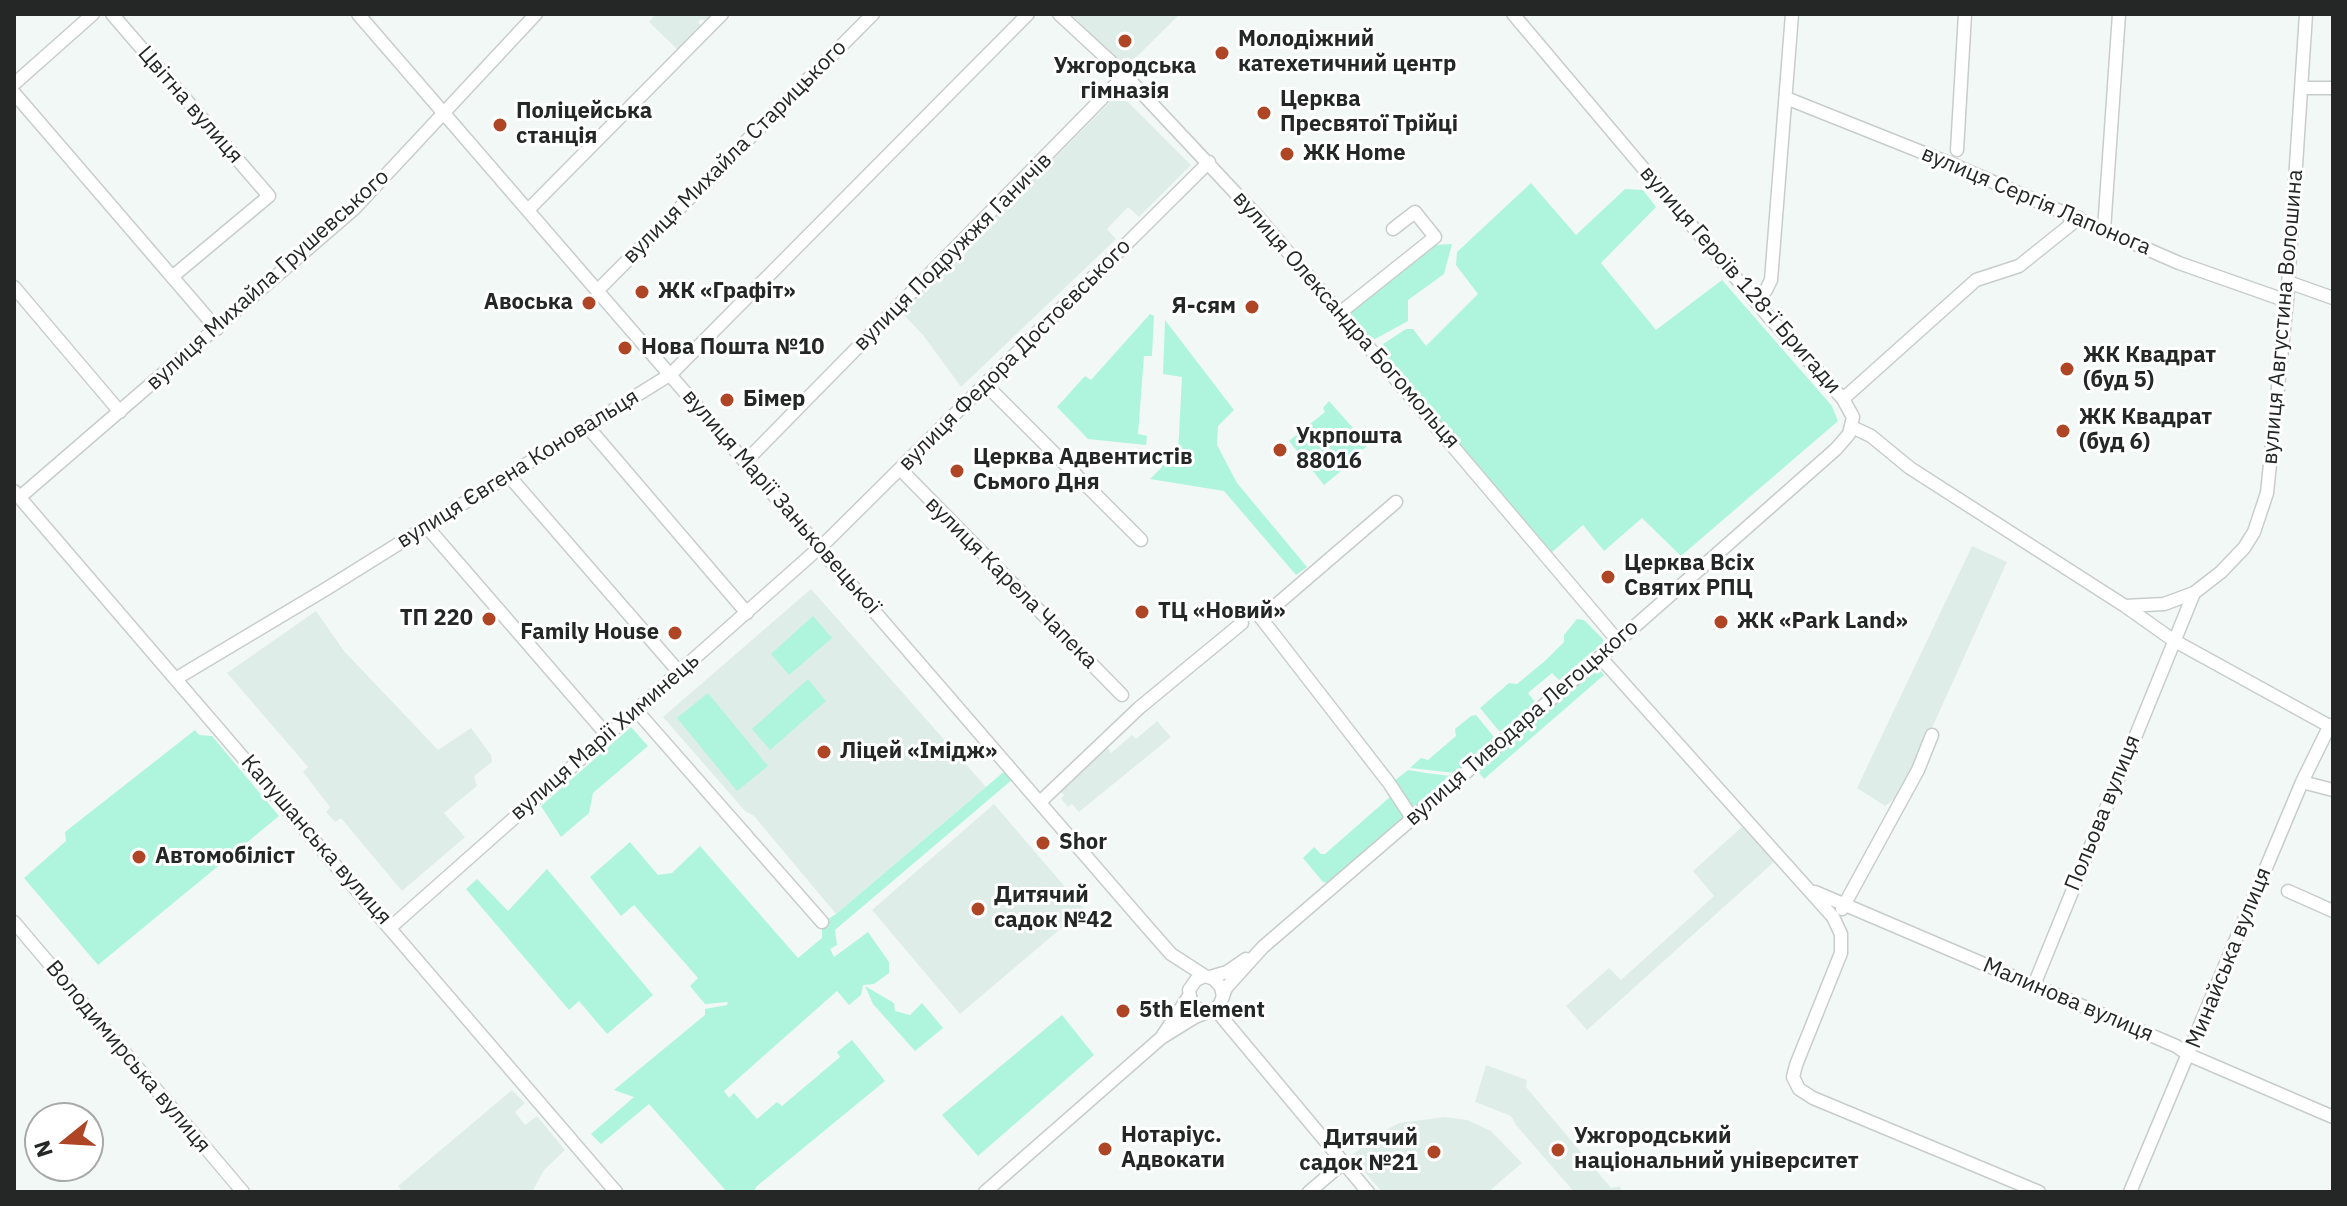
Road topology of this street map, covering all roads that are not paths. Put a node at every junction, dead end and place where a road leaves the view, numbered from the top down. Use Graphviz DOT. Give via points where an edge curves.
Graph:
graph roads {
  1 [pos="93,14"];
  2 [pos="112,14"];
  3 [pos="358,14"];
  4 [pos="536,14"];
  5 [pos="722,14"];
  6 [pos="873,14"];
  7 [pos="1028,14"];
  8 [pos="1059,14"];
  9 [pos="1513,14"];
  10 [pos="1792,14"];
  11 [pos="1965,14"];
  12 [pos="2119,14"];
  13 [pos="2306,14"];
  14 [pos="1125,75"];
  15 [pos="14,84"];
  16 [pos="2301,88"];
  17 [pos="2333,88"];
  18 [pos="14,93"];
  19 [pos="1786,98"];
  20 [pos="444,114"];
  21 [pos="1957,150"];
  22 [pos="1209,162"];
  23 [pos="529,209"];
  24 [pos="2079,218"];
  25 [pos="1393,229"];
  26 [pos="2104,230"];
  27 [pos="172,277"];
  28 [pos="2288,282"];
  29 [pos="14,287"];
  30 [pos="598,290"];
  31 [pos="2333,298"];
  32 [pos="1755,301"];
  33 [pos="2287,301"];
  34 [pos="1341,312"];
  35 [pos="217,329"];
  36 [pos="671,374"];
  37 [pos="986,385"];
  38 [pos="1843,399"];
  39 [pos="120,412"];
  40 [pos="587,426"];
  41 [pos="1852,427"];
  42 [pos="746,461"];
  43 [pos="901,470"];
  44 [pos="508,475"];
  45 [pos="17,494"];
  46 [pos="1396,502"];
  47 [pos="426,526"];
  48 [pos="1141,540"];
  49 [pos="820,548"];
  50 [pos="2194,593"];
  51 [pos="2125,606"];
  52 [pos="747,613"];
  53 [pos="1242,623"];
  54 [pos="2173,640"];
  55 [pos="1618,641"];
  56 [pos="1600,657"];
  57 [pos="679,672"];
  58 [pos="177,678"];
  59 [pos="1122,695"];
  60 [pos="636,710"];
  61 [pos="2332,726"];
  62 [pos="607,735"];
  63 [pos="1932,735"];
  64 [pos="2302,782"];
  65 [pos="2333,790"];
  66 [pos="1040,802"];
  67 [pos="1412,818"];
  68 [pos="1808,889"];
  69 [pos="2288,891"];
  70 [pos="1845,906"];
  71 [pos="2333,911"];
  72 [pos="1833,917"];
  73 [pos="14,922"];
  74 [pos="822,922"];
  75 [pos="391,927"];
  76 [pos="1260,951"];
  77 [pos="1171,954"];
  78 [pos="1208,977"];
  79 [pos="2034,985"];
  80 [pos="1189,993"];
  81 [pos="1214,1006"];
  82 [pos="1161,1038"];
  83 [pos="2189,1055"];
  84 [pos="2333,1117"];
  85 [pos="1343,1163"];
  86 [pos="243,1192"];
  87 [pos="616,1192"];
  88 [pos="985,1192"];
  89 [pos="1309,1192"];
  90 [pos="1368,1192"];
  91 [pos="2039,1192"];
  92 [pos="2130,1192"];
  1 -- 15 [label="street"];
  2 -- 27 [label="street, Цвітна вулиця" via="269,196"];
  3 -- 20 [label="street, вулиця Марії Заньковецької"];
  4 -- 20 [label="street, вулиця Михайла Грушевського"];
  5 -- 23 [label="street"];
  6 -- 30 [label="street, вулиця Михайла Старицького"];
  7 -- 36 [label="street, вулиця Євгена Коновальця"];
  8 -- 14 [label="street, вулиця Олександра Богомольця"];
  9 -- 32 [label="street, вулиця Героїв 128-ї Бригади"];
  10 -- 19 [label="street"];
  11 -- 21 [label="street"];
  12 -- 26 [label="street"];
  13 -- 16 [label="street, вулиця Августина Волошина"];
  14 -- 22 [label="street, вулиця Олександра Богомольця"];
  14 -- 42 [label="street, вулиця Подружжя Ганичів"];
  16 -- 17 [label="street"];
  16 -- 28 [label="street, вулиця Августина Волошина"];
  18 -- 27 [label="street"];
  19 -- 24 [label="street, вулиця Сергія Лапонога"];
  19 -- 32 [label="street" via="1771,280"];
  20 -- 23 [label="street, вулиця Марії Заньковецької"];
  20 -- 35 [label="street, вулиця Михайла Грушевського" via="355,208"];
  22 -- 34 [label="street, вулиця Олександра Богомольця"];
  22 -- 37 [label="street, вулиця Федора Достоєвського"];
  23 -- 30 [label="street, вулиця Марії Заньковецької"];
  24 -- 26 [label="street, вулиця Сергія Лапонога"];
  24 -- 38 [label="street" via="2019,266 1976,280"];
  25 -- 34 [label="street" via="1415,212 1435,237"];
  26 -- 33 [label="street, вулиця Сергія Лапонога"];
  27 -- 35 [label="street"];
  28 -- 31 [label="street"];
  28 -- 33 [label="street, вулиця Августина Волошина"];
  29 -- 39 [label="street"];
  30 -- 36 [label="street, вулиця Марії Заньковецької"];
  32 -- 38 [label="street, вулиця Героїв 128-ї Бригади"];
  33 -- 50 [label="street, вулиця Августина Волошина" via="2267,493 2244,548"];
  34 -- 55 [label="street, вулиця Олександра Богомольця"];
  35 -- 39 [label="street, вулиця Михайла Грушевського"];
  36 -- 40 [label="street, вулиця Євгена Коновальця"];
  36 -- 42 [label="street, вулиця Марії Заньковецької"];
  37 -- 43 [label="street, вулиця Федора Достоєвського"];
  37 -- 48 [label="street"];
  38 -- 41 [label="street, вулиця Героїв 128-ї Бригади" via="1852,412"];
  39 -- 45 [label="street, вулиця Михайла Грушевського"];
  40 -- 44 [label="street, вулиця Євгена Коновальця"];
  40 -- 52 [label="street"];
  41 -- 51 [label="street"];
  41 -- 55 [label="street, вулиця Тиводара Легоцького" via="1836,449"];
  42 -- 49 [label="street, вулиця Марії Заньковецької"];
  43 -- 49 [label="street, вулиця Федора Достоєвського"];
  43 -- 59 [label="street, вулиця Карела Чапека"];
  44 -- 47 [label="street, вулиця Євгена Коновальця"];
  44 -- 57 [label="street"];
  45 -- 58 [label="street, Капушанська вулиця"];
  46 -- 67 [label="street" via="1261,618"];
  47 -- 58 [label="street, вулиця Євгена Коновальця"];
  47 -- 62 [label="street"];
  49 -- 52 [label="street, вулиця Марії Химинець"];
  49 -- 66 [label="street, вулиця Марії Заньковецької"];
  50 -- 51 [label="street, вулиця Августина Волошина" via="2164,604"];
  50 -- 54 [label="street, вулиця Августина Волошина"];
  51 -- 54 [label="street"];
  52 -- 57 [label="street, вулиця Марії Химинець"];
  53 -- 66 [label="street" via="1139,708"];
  54 -- 61 [label="street"];
  54 -- 79 [label="street, Польова вулиця"];
  55 -- 56 [label="street, вулиця Тиводара Легоцького"];
  56 -- 67 [label="street, вулиця Тиводара Легоцького"];
  56 -- 68 [label="street"];
  57 -- 60 [label="street, вулиця Марії Химинець"];
  58 -- 75 [label="street, Капушанська вулиця"];
  60 -- 62 [label="street, вулиця Марії Химинець"];
  60 -- 74 [label="street"];
  61 -- 64 [label="street, Минайська вулиця"];
  62 -- 75 [label="street, вулиця Марії Химинець"];
  63 -- 70 [label="street"];
  64 -- 65 [label="street"];
  64 -- 83 [label="street, Минайська вулиця"];
  66 -- 77 [label="street, вулиця Марії Заньковецької"];
  67 -- 76 [label="street, вулиця Тиводара Легоцького"];
  68 -- 70 [label="street, Малинова вулиця"];
  68 -- 72 [label="street"];
  69 -- 71 [label="street"];
  70 -- 72 [label="street"];
  70 -- 79 [label="street, Малинова вулиця"];
  72 -- 91 [label="street" via="1841,934 1841,953 1796,1065 1794,1084 1813,1098"];
  73 -- 86 [label="street, Володимирська вулиця"];
  75 -- 87 [label="street, Капушанська вулиця"];
  76 -- 78 [label="street, вулиця Тиводара Легоцького" via="1227,972"];
  76 -- 81 [label="street, вулиця Тиводара Легоцького"];
  77 -- 78 [label="street, вулиця Марії Заньковецької"];
  77 -- 80 [label="street, вулиця Марії Заньковецької"];
  78 -- 80 [label="street" via="1196,980"];
  78 -- 81 [label="street" via="1221,987"];
  79 -- 83 [label="street, Малинова вулиця"];
  80 -- 81 [label="street" via="1194,1007"];
  80 -- 82 [label="street, вулиця Тиводара Легоцького"];
  81 -- 82 [label="street, вулиця Тиводара Легоцького"];
  81 -- 85 [label="street"];
  82 -- 88 [label="street, вулиця Тиводара Легоцького"];
  83 -- 84 [label="street, Малинова вулиця"];
  83 -- 92 [label="street, Минайська вулиця"];
  85 -- 89 [label="street"];
  85 -- 90 [label="street"];
}
